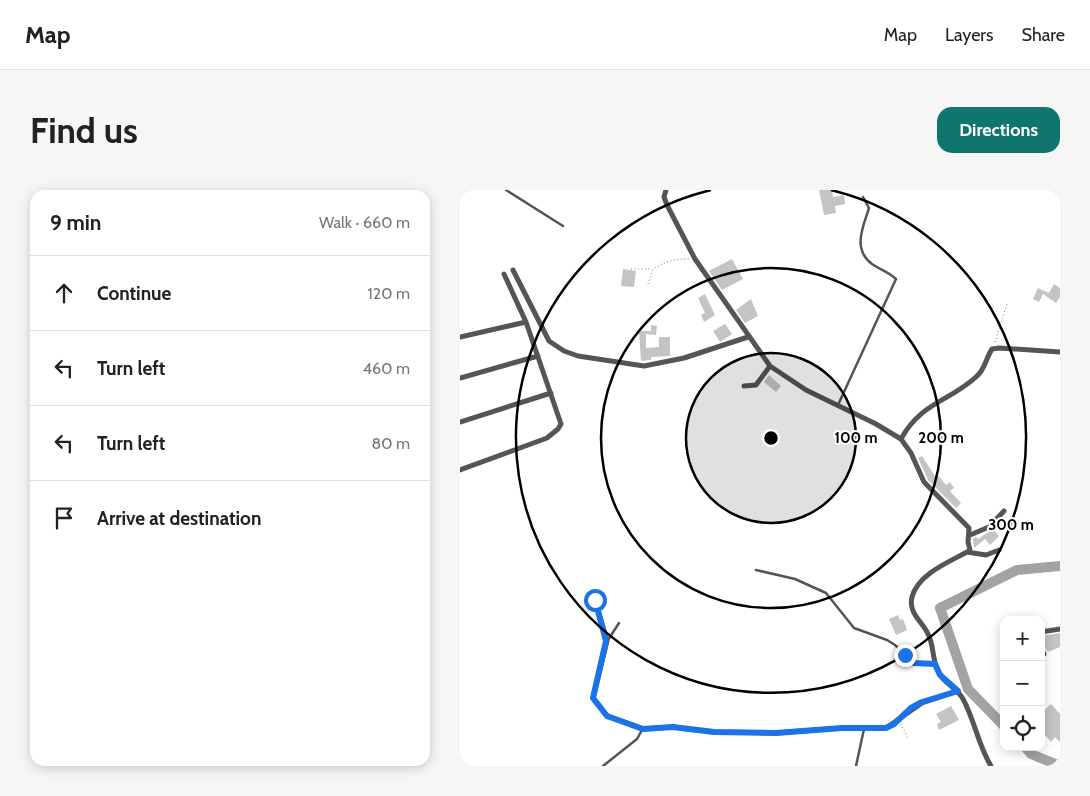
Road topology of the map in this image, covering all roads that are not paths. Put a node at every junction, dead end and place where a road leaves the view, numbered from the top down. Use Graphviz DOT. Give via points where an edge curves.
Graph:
graph roads {
  1 [pos="506,190"];
  2 [pos="666,190"];
  3 [pos="863,197"];
  4 [pos="563,226"];
  5 [pos="513,270"];
  6 [pos="504,274"];
  7 [pos="526,322"];
  8 [pos="460,337"];
  9 [pos="748,337"];
  10 [pos="1060,352"];
  11 [pos="538,356"];
  12 [pos="770,366"];
  13 [pos="460,378"];
  14 [pos="744,386"];
  15 [pos="551,393"];
  16 [pos="838,405"];
  17 [pos="460,422"];
  18 [pos="901,439"];
  19 [pos="460,470"];
  20 [pos="1004,511"];
  21 [pos="970,535"];
  22 [pos="999,550"];
  23 [pos="968,552"];
  24 [pos="756,570"];
  25 [pos="595,600"];
  26 [pos="619,623"];
  27 [pos="1060,630"];
  28 [pos="1045,632"];
  29 [pos="606,641"];
  30 [pos="935,664"];
  31 [pos="958,691"];
  32 [pos="643,729"];
  33 [pos="864,729"];
  34 [pos="603,766"];
  35 [pos="856,766"];
  36 [pos="991,766"];
  1 -- 4 [label="lane"];
  2 -- 9 [label="street" via="666,205 695,259"];
  3 -- 16 [label="lane" via="869,208 860,233 862,252 873,265 896,278"];
  5 -- 9 [label="street" via="549,341 578,356 650,365 684,358"];
  6 -- 7 [label="street"];
  7 -- 8 [label="street"];
  7 -- 11 [label="street"];
  9 -- 12 [label="street"];
  10 -- 18 [label="street" via="992,350 978,376 915,418"];
  11 -- 13 [label="street"];
  11 -- 15 [label="street"];
  12 -- 14 [label="street" via="756,385"];
  12 -- 16 [label="street" via="806,390"];
  15 -- 17 [label="street"];
  15 -- 19 [label="street" via="561,424 558,429 547,438"];
  16 -- 18 [label="street"];
  18 -- 21 [label="street" via="924,482 967,524"];
  20 -- 21 [label="street" via="989,527"];
  21 -- 23 [label="street"];
  22 -- 23 [label="street" via="986,555"];
  23 -- 30 [label="street" via="947,562 914,590 913,612 930,640"];
  24 -- 30 [label="lane" via="795,579 826,593 854,628 895,645 914,663"];
  25 -- 29 [label="street"];
  26 -- 29 [label="lane"];
  27 -- 28 [label="street"];
  29 -- 32 [label="street" via="593,698 607,716"];
  30 -- 31 [label="street" via="940,675"];
  31 -- 33 [label="street" via="922,702 886,728"];
  31 -- 36 [label="street" via="973,718 983,752"];
  32 -- 33 [label="street" via="673,727 714,732 776,733"];
  32 -- 34 [label="lane" via="637,739"];
  33 -- 35 [label="lane"];
}
